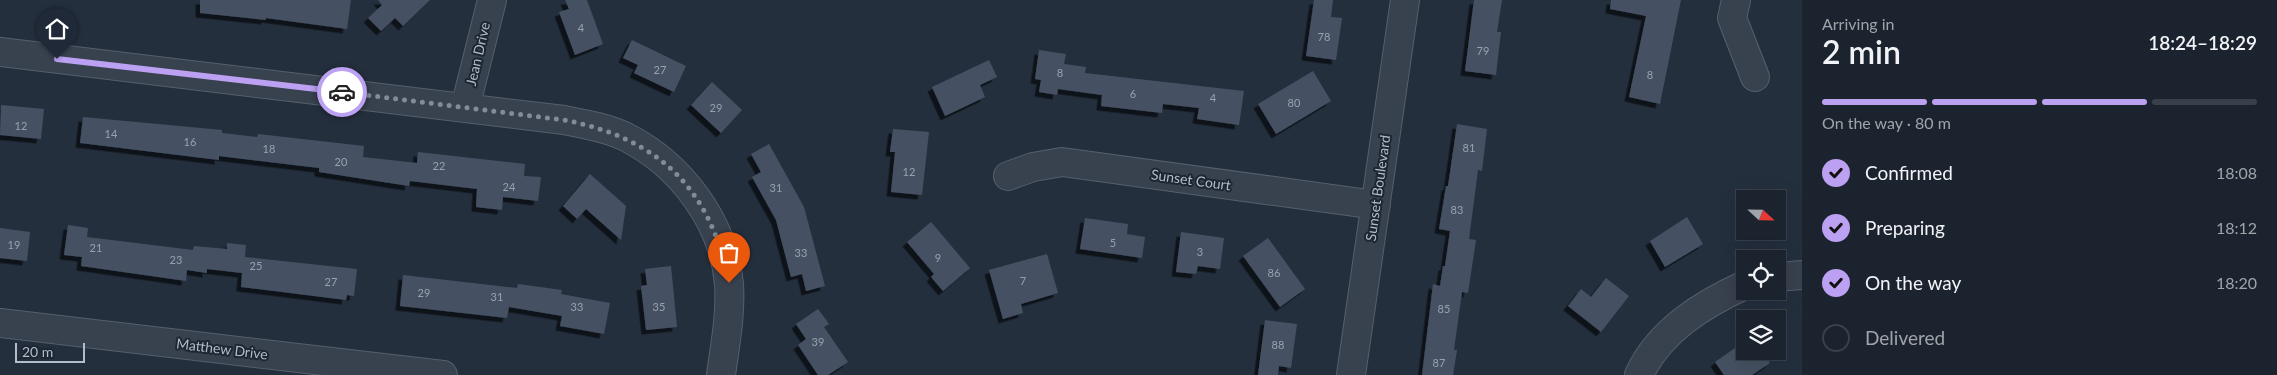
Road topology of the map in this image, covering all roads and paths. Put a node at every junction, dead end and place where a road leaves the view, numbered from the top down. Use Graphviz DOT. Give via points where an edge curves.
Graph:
graph roads {
  1 [pos="492,0"];
  2 [pos="1404,0"];
  3 [pos="1736,0"];
  4 [pos="0,52"];
  5 [pos="1755,76"];
  6 [pos="465,108"];
  7 [pos="1008,176"];
  8 [pos="1376,205"];
  9 [pos="1802,275"];
  10 [pos="1786,276"];
  11 [pos="1736,289"];
  12 [pos="0,324"];
  13 [pos="444,375"];
  14 [pos="721,375"];
  15 [pos="1351,375"];
  16 [pos="1639,375"];
  1 -- 6 [label="street, Jean Drive"];
  2 -- 8 [label="street, Sunset Boulevard"];
  3 -- 5 [label="street" via="1732,18"];
  4 -- 6 [label="street"];
  6 -- 14 [label="street" via="596,126 626,137 675,172 696,196 712,224 723,254 729,283 730,315"];
  7 -- 8 [label="street, Sunset Court" via="1062,162"];
  8 -- 15 [label="street, Sunset Boulevard"];
  9 -- 10 [label="street"];
  11 -- 16 [label="street" via="1714,298 1686,318 1662,341"];
  12 -- 13 [label="street, Matthew Drive"];
}
